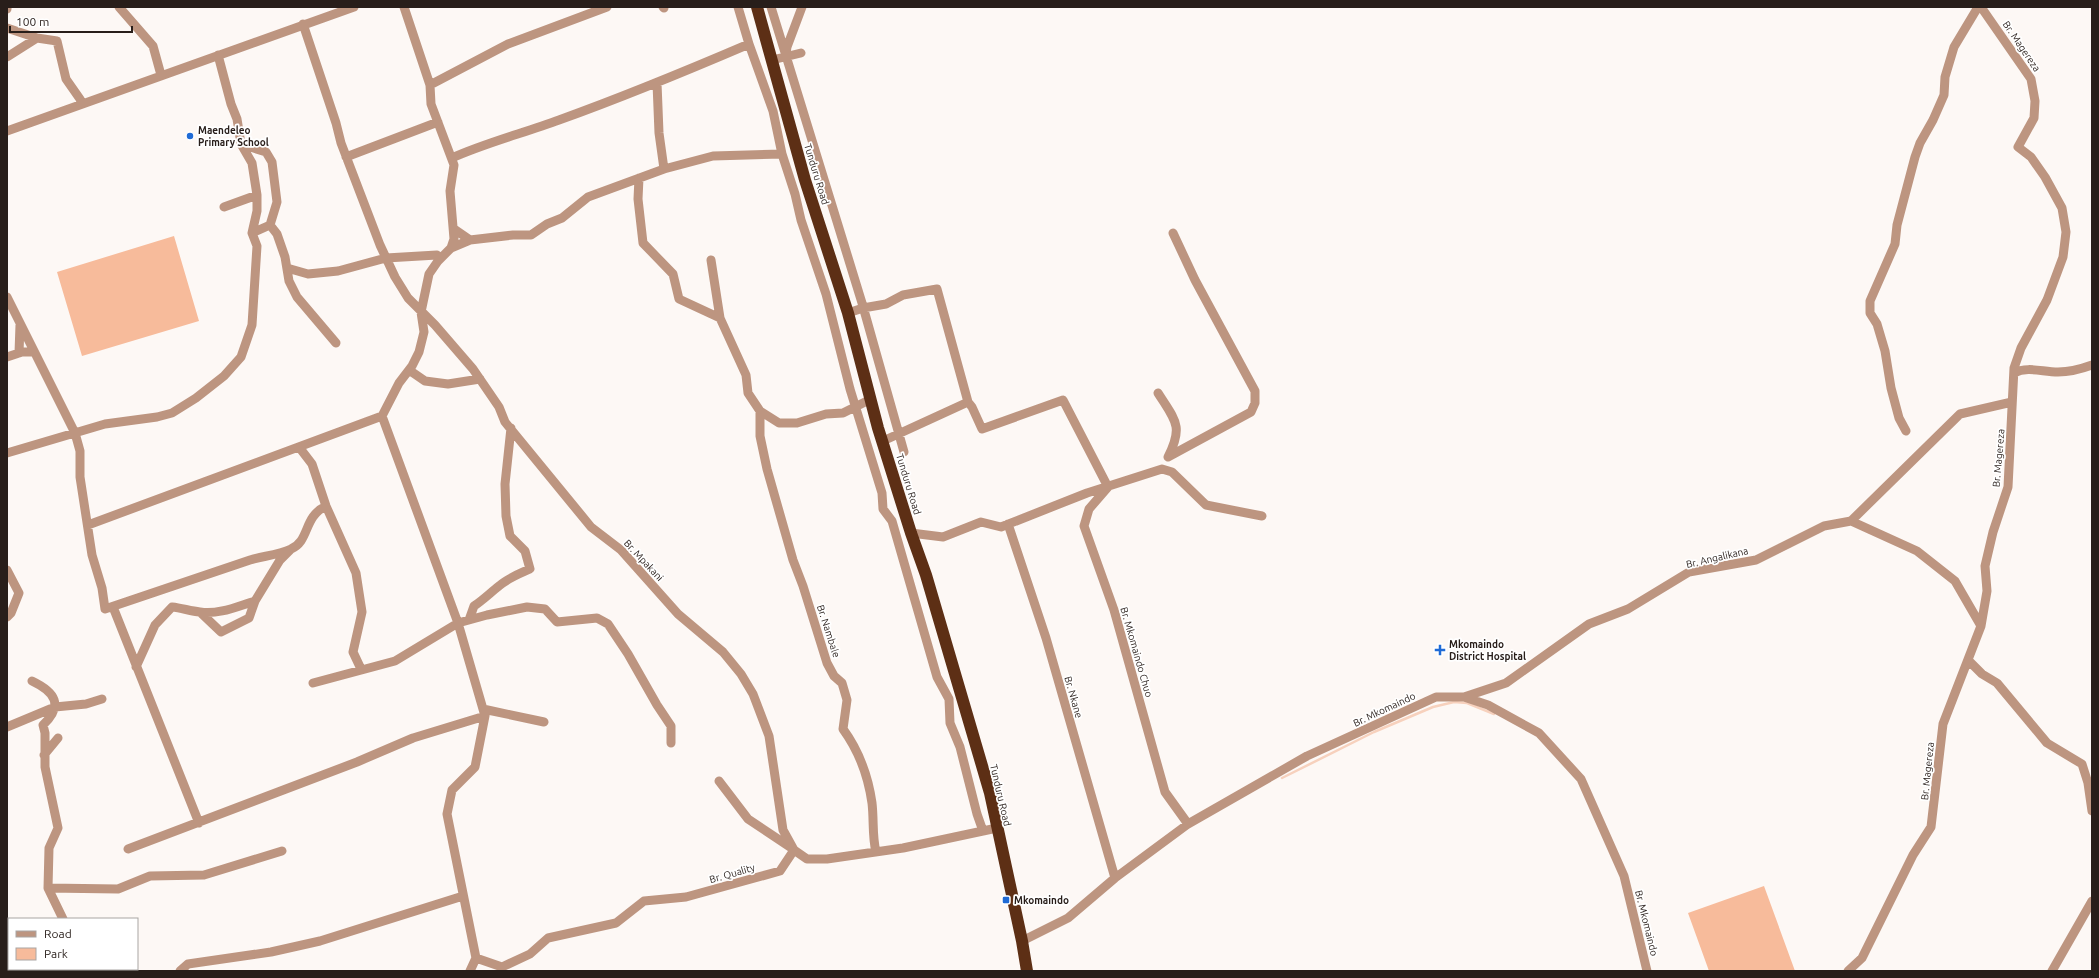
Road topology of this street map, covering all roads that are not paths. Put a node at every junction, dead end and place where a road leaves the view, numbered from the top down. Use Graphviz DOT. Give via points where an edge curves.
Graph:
graph roads {
  1 [pos="119,7"];
  2 [pos="354,7"];
  3 [pos="404,7"];
  4 [pos="607,7"];
  5 [pos="738,7"];
  6 [pos="757,7"];
  7 [pos="771,7"];
  8 [pos="802,7"];
  9 [pos="1978,7"];
  10 [pos="1981,7"];
  11 [pos="303,24"];
  12 [pos="7,28"];
  13 [pos="37,38"];
  14 [pos="749,44"];
  15 [pos="801,53"];
  16 [pos="218,54"];
  17 [pos="786,56"];
  18 [pos="7,57"];
  19 [pos="772,60"];
  20 [pos="161,75"];
  21 [pos="657,83"];
  22 [pos="430,84"];
  23 [pos="82,104"];
  24 [pos="438,122"];
  25 [pos="7,131"];
  26 [pos="241,144"];
  27 [pos="782,154"];
  28 [pos="346,157"];
  29 [pos="452,158"];
  30 [pos="664,169"];
  31 [pos="638,178"];
  32 [pos="256,195"];
  33 [pos="224,207"];
  34 [pos="270,225"];
  35 [pos="454,229"];
  36 [pos="252,233"];
  37 [pos="1173,233"];
  38 [pos="470,240"];
  39 [pos="451,248"];
  40 [pos="386,258"];
  41 [pos="441,258"];
  42 [pos="711,260"];
  43 [pos="287,268"];
  44 [pos="7,297"];
  45 [pos="863,308"];
  46 [pos="421,312"];
  47 [pos="848,313"];
  48 [pos="720,318"];
  49 [pos="20,324"];
  50 [pos="336,342"];
  51 [pos="34,352"];
  52 [pos="19,353"];
  53 [pos="7,358"];
  54 [pos="2092,365"];
  55 [pos="409,370"];
  56 [pos="2014,372"];
  57 [pos="480,379"];
  58 [pos="1158,393"];
  59 [pos="871,399"];
  60 [pos="968,402"];
  61 [pos="2012,402"];
  62 [pos="856,406"];
  63 [pos="760,411"];
  64 [pos="382,416"];
  65 [pos="511,428"];
  66 [pos="1906,431"];
  67 [pos="75,433"];
  68 [pos="898,434"];
  69 [pos="883,441"];
  70 [pos="299,447"];
  71 [pos="904,452"];
  72 [pos="7,454"];
  73 [pos="1168,457"];
  74 [pos="1162,469"];
  75 [pos="1108,486"];
  76 [pos="326,506"];
  77 [pos="1262,516"];
  78 [pos="1851,521"];
  79 [pos="1008,524"];
  80 [pos="88,525"];
  81 [pos="911,533"];
  82 [pos="291,549"];
  83 [pos="7,570"];
  84 [pos="255,601"];
  85 [pos="113,607"];
  86 [pos="201,613"];
  87 [pos="7,617"];
  88 [pos="469,620"];
  89 [pos="458,623"];
  90 [pos="1981,626"];
  91 [pos="1968,660"];
  92 [pos="136,667"];
  93 [pos="361,669"];
  94 [pos="32,681"];
  95 [pos="313,683"];
  96 [pos="1464,697"];
  97 [pos="102,699"];
  98 [pos="55,707"];
  99 [pos="484,712"];
  100 [pos="544,722"];
  101 [pos="7,727"];
  102 [pos="58,738"];
  103 [pos="671,743"];
  104 [pos="44,755"];
  105 [pos="719,781"];
  106 [pos="2092,811"];
  107 [pos="199,823"];
  108 [pos="1188,824"];
  109 [pos="997,828"];
  110 [pos="984,831"];
  111 [pos="128,849"];
  112 [pos="794,850"];
  113 [pos="282,851"];
  114 [pos="876,852"];
  115 [pos="1115,878"];
  116 [pos="48,888"];
  117 [pos="463,896"];
  118 [pos="2092,901"];
  119 [pos="63,918"];
  120 [pos="1022,941"];
  121 [pos="476,958"];
  122 [pos="180,971"];
  123 [pos="470,971"];
  124 [pos="1027,971"];
  125 [pos="1647,971"];
  126 [pos="1848,971"];
  127 [pos="2052,971"];
  1 -- 20 [label="street" via="153,46"];
  2 -- 11 [label="street"];
  3 -- 22 [label="street"];
  4 -- 22 [label="street" via="508,44"];
  5 -- 14 [label="street"];
  6 -- 19 [label="highway, Tunduru Road"];
  7 -- 17 [label="street"];
  8 -- 17 [label="street"];
  9 -- 66 [label="street" via="1954,47 1945,77 1944,95 1915,158 1897,225 1895,244 1870,301 1870,313 1877,324 1885,351 1899,418"];
  10 -- 56 [label="street, Br. Magereza" via="2032,79 2034,118 2018,148 2031,157 2045,177 2062,208 2066,232 2063,257 2047,300 2021,348"];
  11 -- 16 [label="street"];
  11 -- 28 [label="street, Br. Mpakani"];
  12 -- 13 [label="street"];
  13 -- 18 [label="street"];
  13 -- 23 [label="street" via="57,41 66,78"];
  14 -- 21 [label="street"];
  14 -- 27 [label="street" via="773,112"];
  15 -- 17 [label="street"];
  16 -- 20 [label="street"];
  16 -- 26 [label="street" via="237,119"];
  17 -- 19 [label="street"];
  17 -- 45 [label="street"];
  19 -- 47 [label="highway, Tunduru Road" via="805,180"];
  20 -- 23 [label="street"];
  21 -- 29 [label="street"];
  21 -- 30 [label="street" via="659,133"];
  22 -- 24 [label="street" via="431,104"];
  23 -- 25 [label="street"];
  24 -- 28 [label="street"];
  24 -- 29 [label="street"];
  26 -- 32 [label="street" via="252,163"];
  26 -- 34 [label="street" via="266,152 272,162 277,202"];
  27 -- 30 [label="street" via="713,156"];
  27 -- 62 [label="street" via="826,294"];
  28 -- 40 [label="street, Br. Mpakani"];
  29 -- 35 [label="street" via="454,165 450,191"];
  30 -- 31 [label="street"];
  31 -- 38 [label="street" via="588,197 562,218 531,235"];
  31 -- 48 [label="street" via="643,243 673,274 680,299"];
  32 -- 33 [label="street"];
  32 -- 36 [label="street" via="257,211"];
  34 -- 36 [label="street"];
  34 -- 43 [label="street" via="277,234"];
  35 -- 38 [label="street"];
  35 -- 39 [label="street"];
  36 -- 67 [label="street" via="257,246 252,325 237,362 196,398 172,413 105,424"];
  37 -- 73 [label="street" via="1195,280 1255,391 1256,402 1251,412"];
  38 -- 39 [label="street"];
  39 -- 41 [label="street"];
  40 -- 41 [label="street" via="436,255"];
  40 -- 43 [label="street" via="338,271 308,274"];
  40 -- 46 [label="street, Br. Mpakani" via="408,298"];
  41 -- 46 [label="street" via="429,274"];
  42 -- 48 [label="street"];
  43 -- 50 [label="street" via="289,281 297,297"];
  44 -- 49 [label="street"];
  45 -- 47 [label="street"];
  45 -- 60 [label="street" via="886,304 903,295 937,290"];
  45 -- 68 [label="street"];
  46 -- 55 [label="street" via="424,332 419,352"];
  46 -- 57 [label="street, Br. Mpakani"];
  47 -- 59 [label="highway, Tunduru Road"];
  48 -- 63 [label="street" via="746,374 748,393"];
  49 -- 51 [label="street"];
  49 -- 52 [label="street"];
  51 -- 52 [label="street"];
  51 -- 67 [label="street"];
  52 -- 53 [label="street"];
  54 -- 56 [label="street" via="2074,371 2023,368"];
  55 -- 57 [label="street" via="425,381 448,384"];
  55 -- 64 [label="street" via="399,383"];
  56 -- 61 [label="street, Br. Magereza"];
  57 -- 65 [label="street, Br. Mpakani"];
  58 -- 73 [label="street" via="1177,423 1176,441"];
  59 -- 62 [label="street"];
  59 -- 69 [label="highway, Tunduru Road"];
  60 -- 68 [label="street"];
  60 -- 75 [label="street" via="982,428 1063,400"];
  61 -- 78 [label="street" via="1960,414"];
  61 -- 90 [label="street, Br. Magereza" via="2008,487 1985,566 1987,591"];
  62 -- 63 [label="street" via="844,413 826,414 797,423 779,423"];
  62 -- 110 [label="street" via="882,493 883,509 892,521 937,677 949,699 950,723 960,747 977,814"];
  63 -- 114 [label="street, Br. Nambale" via="760,436 767,469 793,560 804,586 827,663 834,676 842,683 847,700 843,729 863,764 872,804"];
  64 -- 70 [label="street"];
  64 -- 89 [label="street"];
  65 -- 88 [label="street" via="505,484 506,516 510,536 525,551 530,569 515,575 474,606"];
  65 -- 112 [label="street, Br. Mpakani" via="591,527 621,550 678,614 723,652 741,674 756,700 769,736 783,830"];
  67 -- 72 [label="street"];
  67 -- 80 [label="street" via="80,451 80,477"];
  68 -- 69 [label="street"];
  68 -- 71 [label="street"];
  69 -- 81 [label="highway, Tunduru Road"];
  70 -- 76 [label="street" via="312,464"];
  70 -- 80 [label="street"];
  73 -- 74 [label="street"];
  74 -- 75 [label="street"];
  74 -- 77 [label="street" via="1172,472 1206,505"];
  75 -- 79 [label="street"];
  75 -- 108 [label="street, Br. Mkomaindo Chuo" via="1089,509 1084,526 1114,610 1165,792"];
  76 -- 82 [label="street" via="318,510 309,521 300,542"];
  76 -- 93 [label="street" via="356,574 362,612 353,652"];
  78 -- 90 [label="street" via="1917,551 1955,581"];
  78 -- 96 [label="street, Br. Angalikana" via="1824,526 1756,560 1689,572 1628,609 1589,624 1506,683"];
  79 -- 81 [label="street" via="1001,527 981,522 944,537"];
  79 -- 115 [label="street, Br. Nkane" via="1046,638"];
  80 -- 85 [label="street" via="105,610"];
  81 -- 109 [label="highway, Tunduru Road" via="967,713 990,793"];
  82 -- 84 [label="street" via="280,560"];
  82 -- 85 [label="street" via="262,556"];
  83 -- 87 [label="street" via="19,593 11,614"];
  84 -- 86 [label="street" via="227,610"];
  84 -- 86 [label="street" via="249,618 221,632"];
  85 -- 92 [label="street"];
  86 -- 92 [label="street" via="172,607 155,625"];
  88 -- 89 [label="street"];
  88 -- 103 [label="street" via="527,607 545,609 557,622 597,618 608,624 671,726"];
  89 -- 93 [label="street" via="395,661"];
  89 -- 99 [label="street"];
  90 -- 91 [label="street, Br. Magereza"];
  91 -- 106 [label="street" via="1982,674 1997,683 2047,743 2082,764"];
  91 -- 126 [label="street, Br. Magereza" via="1943,724 1931,827 1913,856 1862,958"];
  92 -- 107 [label="street"];
  93 -- 95 [label="street"];
  94 -- 98 [label="street" via="48,689"];
  96 -- 108 [label="street, Br. Mkomaindo" via="1436,697 1307,756"];
  96 -- 125 [label="street, Br. Mkomaindo" via="1488,704 1539,733 1581,779 1624,876"];
  97 -- 98 [label="street" via="86,704"];
  98 -- 101 [label="street"];
  98 -- 104 [label="street" via="49,720 43,725 46,733"];
  99 -- 100 [label="street"];
  99 -- 107 [label="street"];
  99 -- 117 [label="street" via="474,767 452,790 447,814"];
  102 -- 104 [label="street"];
  104 -- 116 [label="street" via="58,828 49,848"];
  105 -- 112 [label="street" via="748,819"];
  107 -- 111 [label="street"];
  108 -- 115 [label="street, Br. Mkomaindo"];
  109 -- 110 [label="street"];
  109 -- 120 [label="highway, Tunduru Road"];
  110 -- 114 [label="street"];
  112 -- 114 [label="street" via="807,859 828,859"];
  112 -- 121 [label="street, Br. Quality" via="780,871 686,897 644,901 616,923 548,938 530,954 502,967"];
  113 -- 116 [label="street" via="204,875 150,876 118,889"];
  115 -- 120 [label="street, Br. Mkomaindo" via="1068,918"];
  116 -- 119 [label="street"];
  117 -- 121 [label="street"];
  117 -- 122 [label="street" via="320,940 271,952 188,964"];
  118 -- 127 [label="street"];
  120 -- 124 [label="highway, Tunduru Road"];
  121 -- 123 [label="street"];
}
